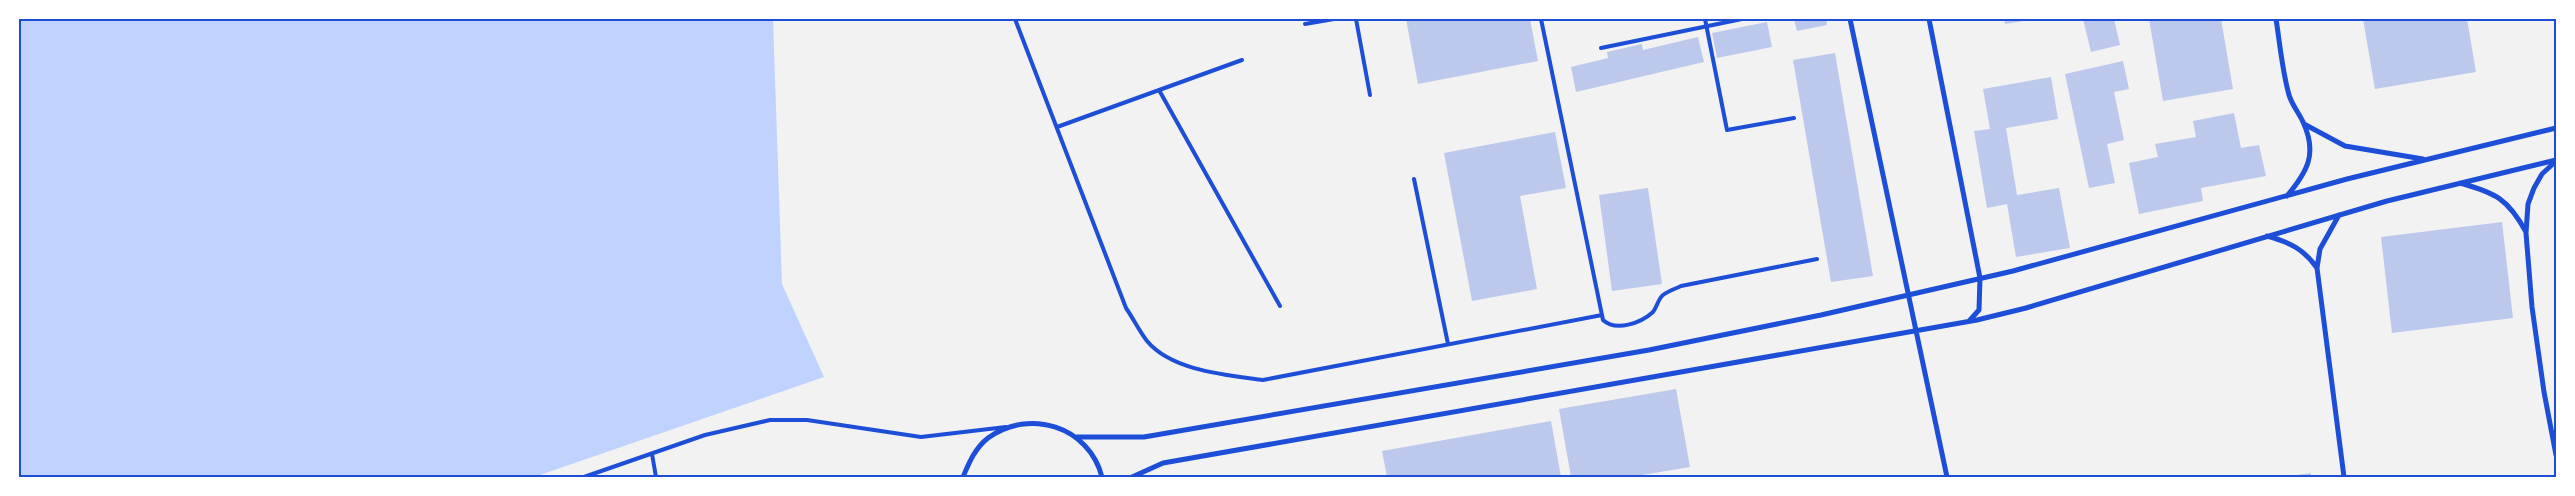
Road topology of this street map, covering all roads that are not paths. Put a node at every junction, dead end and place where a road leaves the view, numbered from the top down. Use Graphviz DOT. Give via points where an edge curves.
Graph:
graph roads {
  1 [pos="1015,19"];
  2 [pos="1334,19"];
  3 [pos="1356,19"];
  4 [pos="1541,19"];
  5 [pos="1705,19"];
  6 [pos="1742,19"];
  7 [pos="1850,19"];
  8 [pos="1929,19"];
  9 [pos="2276,19"];
  10 [pos="1305,24"];
  11 [pos="1707,26"];
  12 [pos="1601,48"];
  13 [pos="1242,60"];
  14 [pos="1159,90"];
  15 [pos="1370,94"];
  16 [pos="1794,118"];
  17 [pos="2304,123"];
  18 [pos="1056,127"];
  19 [pos="2556,128"];
  20 [pos="2427,160"];
  21 [pos="2556,161"];
  22 [pos="1414,179"];
  23 [pos="2458,183"];
  24 [pos="2286,196"];
  25 [pos="2340,215"];
  26 [pos="2526,233"];
  27 [pos="2267,236"];
  28 [pos="1818,259"];
  29 [pos="2317,268"];
  30 [pos="1980,278"];
  31 [pos="1910,294"];
  32 [pos="1280,306"];
  33 [pos="1602,315"];
  34 [pos="1970,321"];
  35 [pos="1916,330"];
  36 [pos="1448,344"];
  37 [pos="1006,427"];
  38 [pos="1076,437"];
  39 [pos="652,454"];
  40 [pos="2556,455"];
  41 [pos="584,477"];
  42 [pos="656,477"];
  43 [pos="963,477"];
  44 [pos="1102,477"];
  45 [pos="1132,477"];
  46 [pos="1947,477"];
  47 [pos="2344,477"];
  1 -- 18 [label="lane"];
  2 -- 10 [label="lane"];
  3 -- 15 [label="lane"];
  4 -- 33 [label="lane"];
  5 -- 11 [label="lane"];
  6 -- 11 [label="lane"];
  7 -- 31 [label="street"];
  8 -- 30 [label="street"];
  9 -- 17 [label="street" via="2290,97"];
  11 -- 12 [label="lane"];
  11 -- 16 [label="lane" via="1727,130"];
  13 -- 14 [label="lane"];
  14 -- 18 [label="lane"];
  14 -- 32 [label="lane"];
  17 -- 20 [label="street" via="2345,146"];
  17 -- 24 [label="street" via="2310,156 2307,171"];
  18 -- 36 [label="lane" via="1126,308 1148,342 1180,364 1216,374 1263,380"];
  19 -- 20 [label="street"];
  20 -- 24 [label="street"];
  21 -- 23 [label="street"];
  21 -- 26 [label="street" via="2542,174 2534,188 2528,204"];
  22 -- 36 [label="lane"];
  23 -- 25 [label="street"];
  23 -- 26 [label="street" via="2486,190 2500,198 2514,210"];
  24 -- 30 [label="street"];
  25 -- 27 [label="street"];
  25 -- 29 [label="street" via="2320,248"];
  26 -- 40 [label="street" via="2532,307"];
  27 -- 29 [label="street" via="2286,241 2303,252"];
  27 -- 34 [label="street" via="2026,308"];
  28 -- 33 [label="lane" via="1681,286 1662,296 1644,320 1609,325"];
  29 -- 47 [label="street"];
  30 -- 31 [label="street"];
  30 -- 34 [label="street" via="1978,310"];
  31 -- 35 [label="street"];
  31 -- 38 [label="street" via="1649,350 1153,436 1120,439"];
  33 -- 36 [label="lane"];
  34 -- 35 [label="street"];
  35 -- 45 [label="street" via="1163,463"];
  35 -- 46 [label="street"];
  37 -- 38 [label="street" via="1027,422 1050,424"];
  37 -- 39 [label="lane" via="921,437 807,420 770,420 704,435"];
  37 -- 43 [label="street" via="986,439 971,457"];
  38 -- 44 [label="street" via="1099,465"];
  39 -- 41 [label="lane"];
  39 -- 42 [label="lane"];
}
